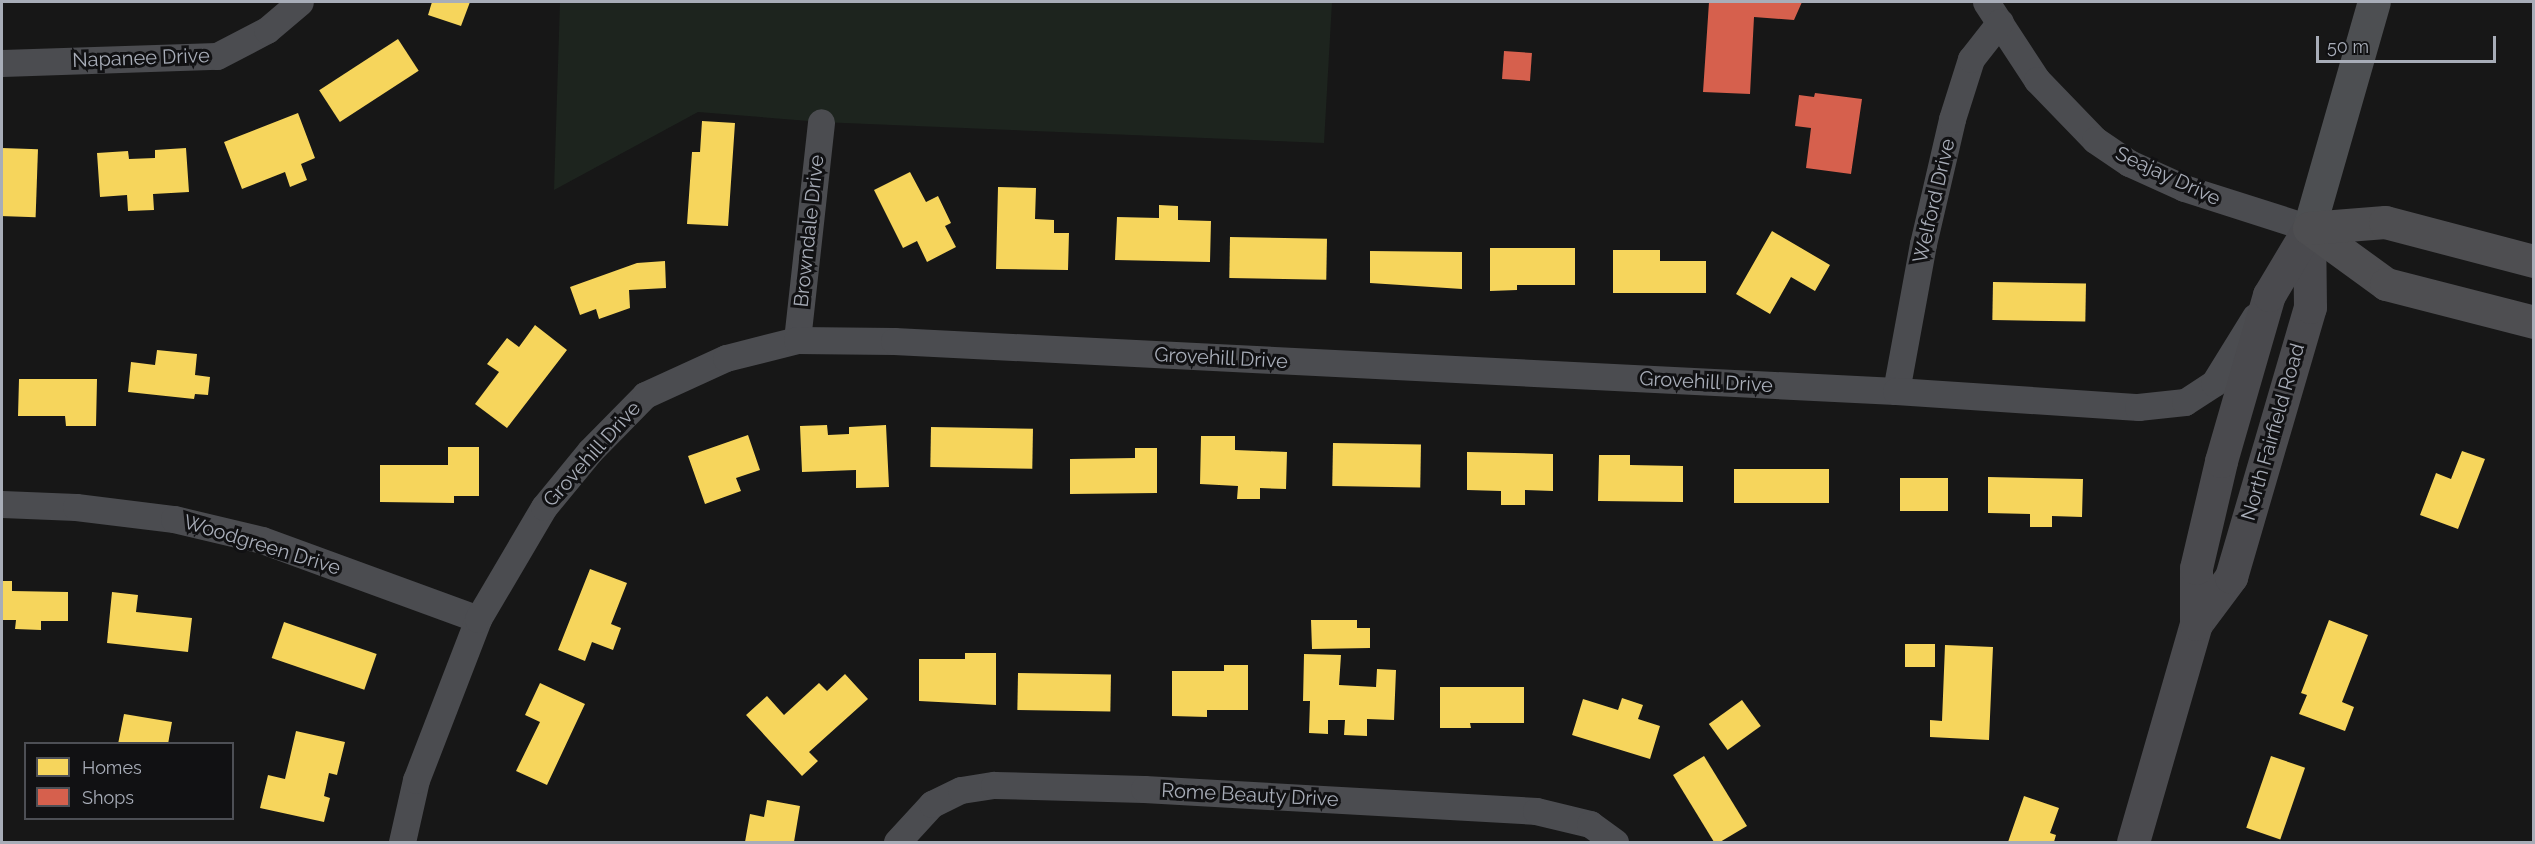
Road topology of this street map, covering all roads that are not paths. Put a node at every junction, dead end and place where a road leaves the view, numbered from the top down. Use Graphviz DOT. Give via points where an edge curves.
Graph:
graph roads {
  1 [pos="300,2"];
  2 [pos="2374,2"];
  3 [pos="1993,12"];
  4 [pos="2,63"];
  5 [pos="821,122"];
  6 [pos="2309,228"];
  7 [pos="2534,261"];
  8 [pos="2269,295"];
  9 [pos="2534,322"];
  10 [pos="797,340"];
  11 [pos="1896,391"];
  12 [pos="2,504"];
  13 [pos="478,620"];
  14 [pos="2196,624"];
  15 [pos="402,843"];
  16 [pos="897,843"];
  17 [pos="1615,843"];
  18 [pos="2133,843"];
  1 -- 4 [label="street, Napanee Drive" via="267,30 217,56"];
  2 -- 6 [label="main road, North Fairfield Road"];
  3 -- 6 [label="street, Seajay Drive" via="2060,108 2095,140 2129,163 2226,204"];
  3 -- 11 [label="street, Welford Drive" via="1971,59 1952,118 1923,244"];
  5 -- 10 [label="street, Browndale Drive"];
  6 -- 7 [label="highway" via="2385,222"];
  6 -- 8 [label="main road, North Fairfield Road"];
  6 -- 9 [label="highway" via="2386,284"];
  6 -- 14 [label="main road, North Fairfield Road" via="2310,307 2231,577"];
  8 -- 11 [label="street, Grovehill Drive" via="2214,383 2185,402 2138,407"];
  8 -- 14 [label="main road, North Fairfield Road" via="2221,461 2196,568"];
  10 -- 11 [label="street, Grovehill Drive" via="894,341"];
  10 -- 13 [label="street, Grovehill Drive" via="726,358 645,395 590,450 544,507"];
  12 -- 13 [label="street, Woodgreen Drive" via="76,507 174,519 262,540"];
  13 -- 15 [label="street, Grovehill Drive" via="416,780"];
  14 -- 18 [label="main road, North Fairfield Road"];
  16 -- 17 [label="street, Rome Beauty Drive" via="909,825 932,804 961,790 994,785 1144,789 1536,811 1590,824"];
}
